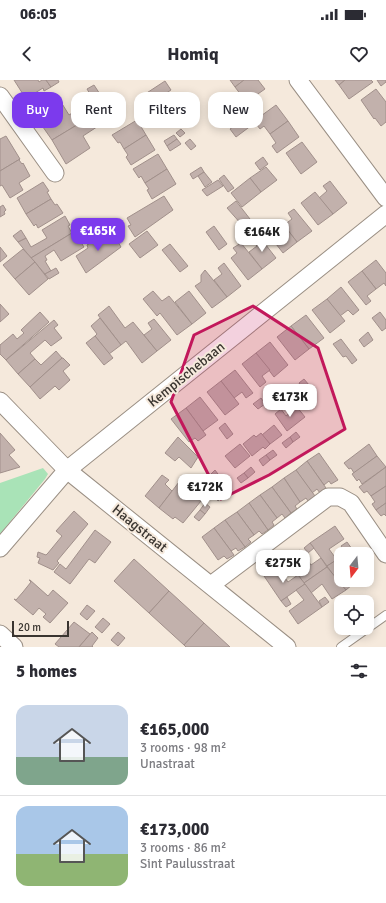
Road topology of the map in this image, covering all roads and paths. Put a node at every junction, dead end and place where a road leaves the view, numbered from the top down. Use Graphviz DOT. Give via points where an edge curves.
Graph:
graph roads {
  1 [pos="298,80"];
  2 [pos="0,96"];
  3 [pos="55,173"];
  4 [pos="386,198"];
  5 [pos="386,214"];
  6 [pos="0,402"];
  7 [pos="67,470"];
  8 [pos="0,548"];
  9 [pos="386,554"];
  10 [pos="211,585"];
  11 [pos="386,615"];
  12 [pos="0,634"];
  13 [pos="14,647"];
  14 [pos="287,647"];
  15 [pos="341,647"];
  1 -- 4 [label="street"];
  2 -- 3 [label="street"];
  5 -- 7 [label="street, Kempischebaan"];
  6 -- 7 [label="street, Haagstraat"];
  7 -- 8 [label="street, Kempischebaan"];
  7 -- 10 [label="street, Haagstraat"];
  9 -- 10 [label="street" via="351,503 340,497 328,497"];
  10 -- 14 [label="street, Haagstraat"];
  11 -- 15 [label="lane"];
  12 -- 13 [label="street"];
}
